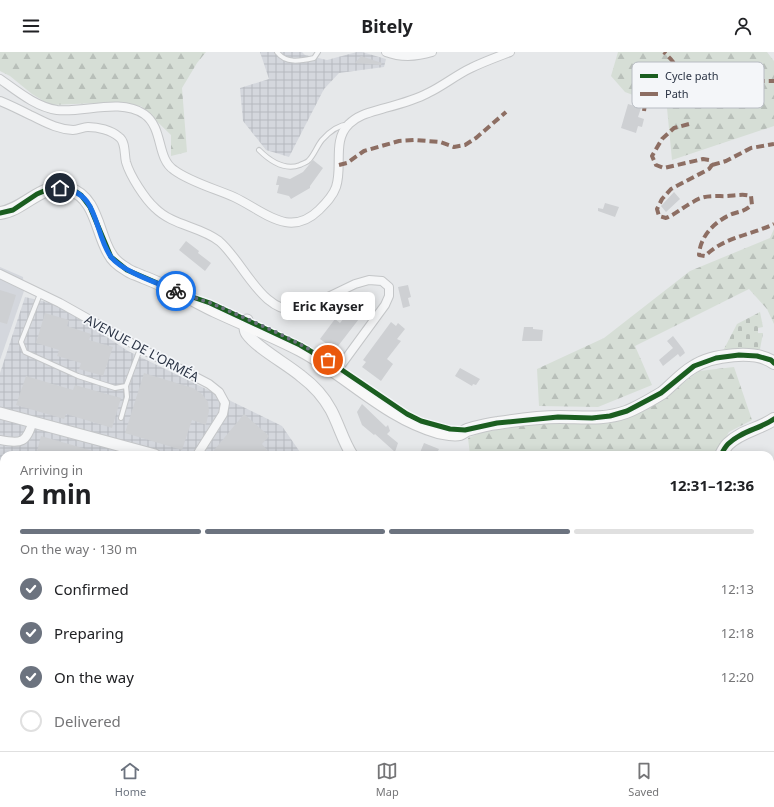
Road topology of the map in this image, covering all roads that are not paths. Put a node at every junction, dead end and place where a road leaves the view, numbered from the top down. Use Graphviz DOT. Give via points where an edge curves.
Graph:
graph roads {
  1 [pos="277,52"];
  2 [pos="318,52"];
  3 [pos="386,52"];
  4 [pos="432,52"];
  5 [pos="510,52"];
  6 [pos="0,79"];
  7 [pos="0,101"];
  8 [pos="349,124"];
  9 [pos="259,150"];
  10 [pos="0,213"];
  11 [pos="0,274"];
  12 [pos="40,294"];
  13 [pos="246,322"];
  14 [pos="140,348"];
  15 [pos="774,363"];
  16 [pos="338,370"];
  17 [pos="126,386"];
  18 [pos="0,413"];
  19 [pos="121,418"];
  20 [pos="774,419"];
  21 [pos="33,421"];
  22 [pos="0,440"];
  23 [pos="141,451"];
  24 [pos="200,451"];
  25 [pos="349,451"];
  26 [pos="724,451"];
  1 -- 2 [label="lane" via="283,59 300,61 314,58"];
  3 -- 4 [label="street" via="407,57"];
  5 -- 8 [label="street" via="470,68 429,93 362,115"];
  6 -- 8 [label="street" via="38,104 56,110 120,107 144,114 155,125 165,159 173,170 236,198 281,222 299,223 311,217 328,201 336,187 340,145"];
  7 -- 16 [label="street" via="60,128 98,128 121,137 130,172 154,208 167,218 219,241 258,291 281,307 294,311 301,310 355,284 370,280 382,281 389,287 385,305"];
  8 -- 9 [label="lane" via="341,125 332,132 322,140 308,162 295,167 283,166 269,160"];
  10 -- 13 [label="main road" via="13,210 44,191 68,188 80,195 90,207 112,257 126,270"];
  11 -- 12 [label="street, AVENUE DE L'ORMÉA"];
  12 -- 14 [label="street, AVENUE DE L'ORMÉA"];
  12 -- 17 [label="lane" via="21,342 25,352 78,376 115,388"];
  13 -- 16 [label="main road"];
  13 -- 25 [label="street" via="247,334 255,342 316,389 331,410"];
  14 -- 17 [label="lane"];
  14 -- 24 [label="street, AVENUE DE L'ORMÉA" via="209,384 219,392 225,403 223,414"];
  15 -- 16 [label="main road" via="757,356 716,358 694,366 661,393 627,411 592,418 550,417 497,423 465,430 460,434 418,426 390,411"];
  17 -- 19 [label="lane" via="127,397"];
  18 -- 21 [label="street"];
  20 -- 26 [label="main road" via="742,434 728,444"];
  21 -- 22 [label="street" via="29,435 21,442"];
  21 -- 23 [label="street"];
}
